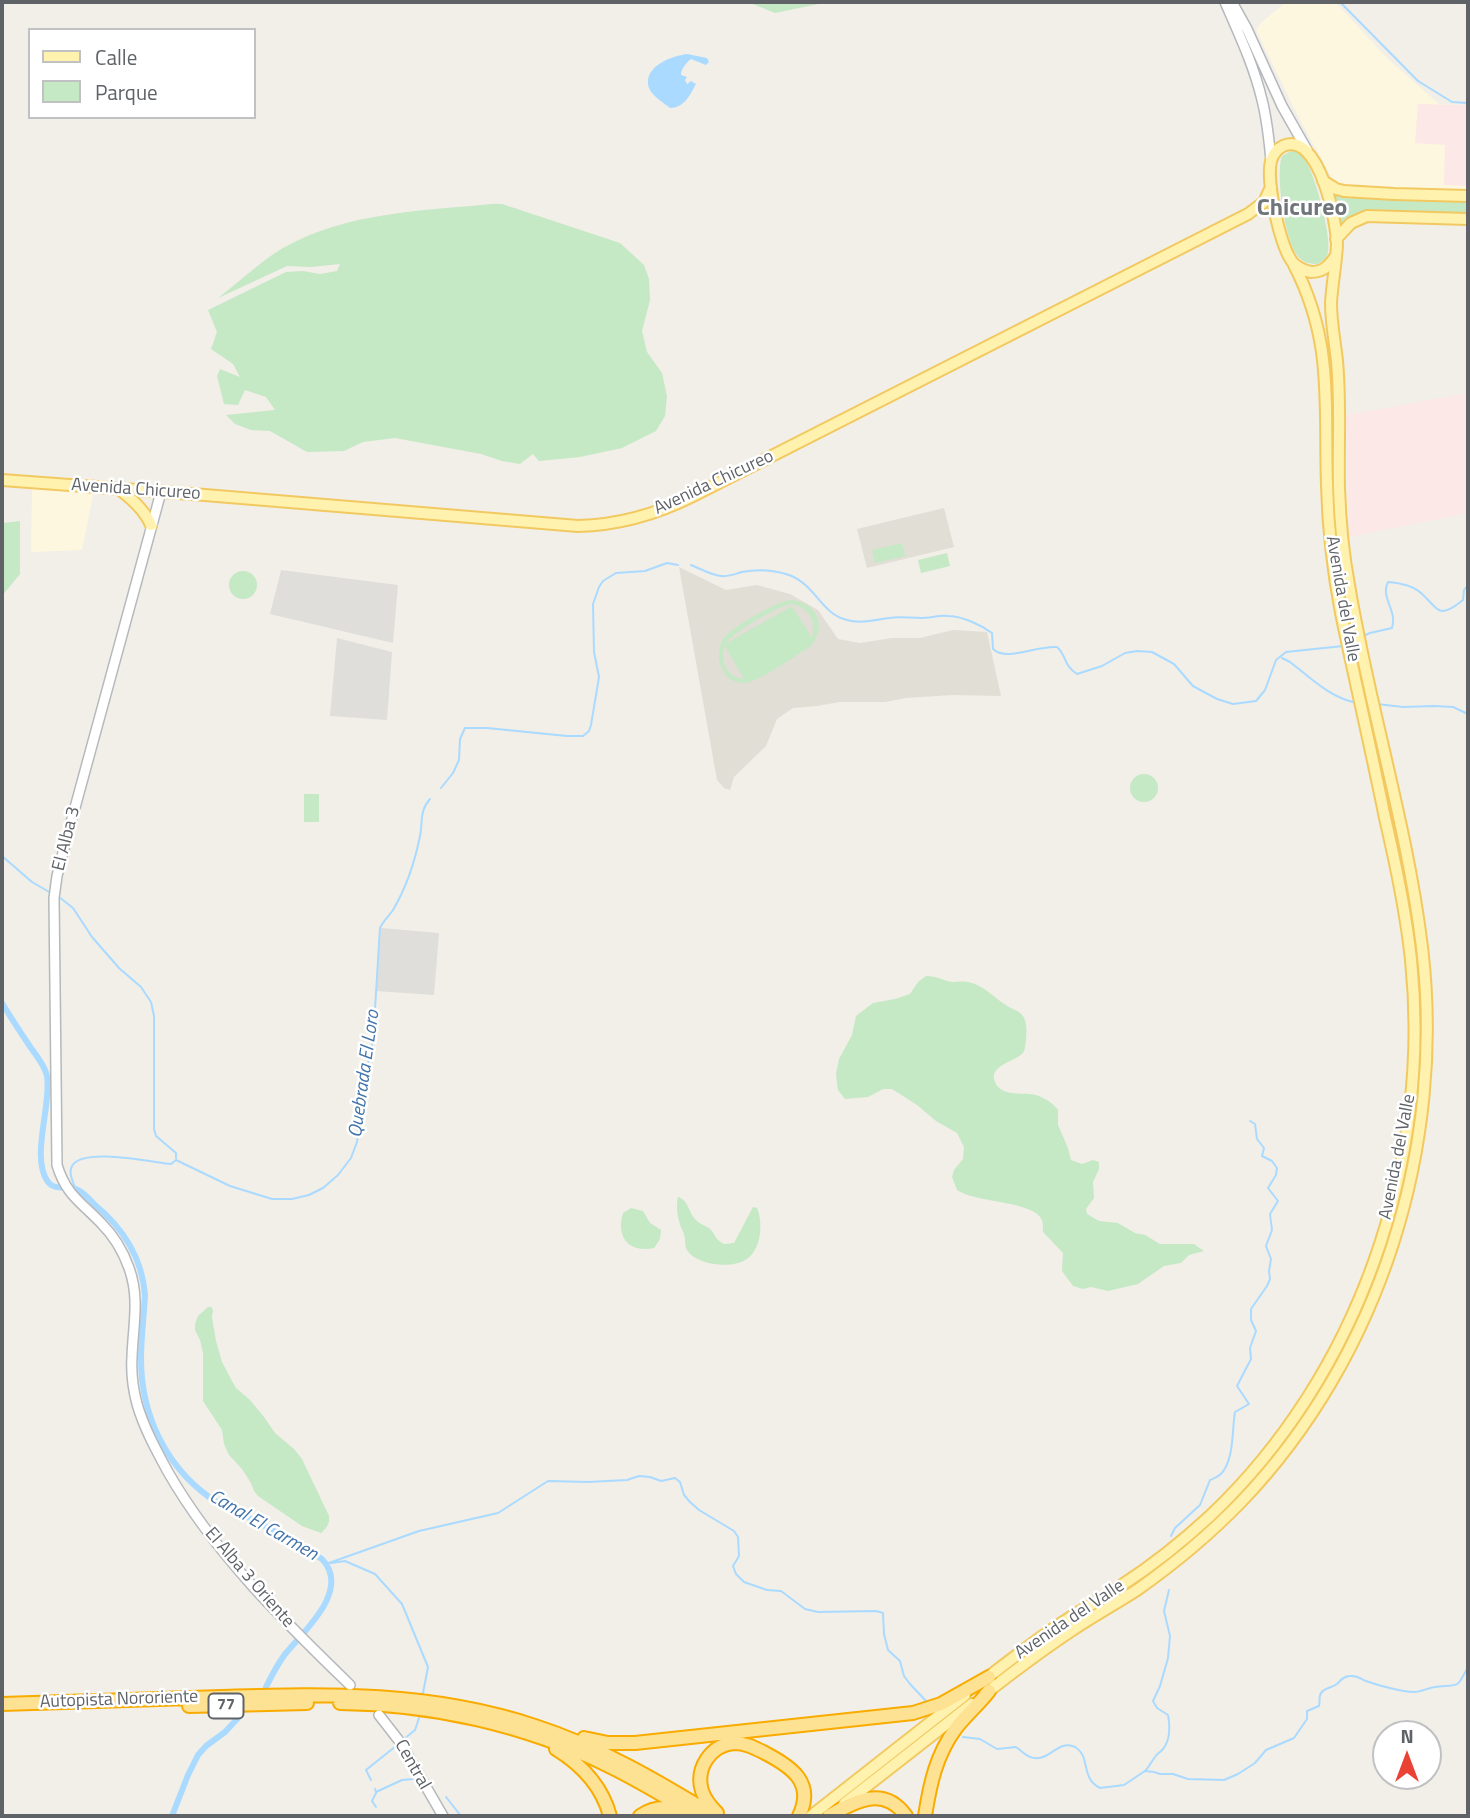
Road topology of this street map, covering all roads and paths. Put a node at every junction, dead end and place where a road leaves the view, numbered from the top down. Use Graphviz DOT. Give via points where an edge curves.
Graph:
graph roads {
  1 [pos="1225,2"];
  2 [pos="1232,2"];
  3 [pos="1307,150"];
  4 [pos="1271,161"];
  5 [pos="1323,180"];
  6 [pos="1271,184"];
  7 [pos="1468,196"];
  8 [pos="1248,214"];
  9 [pos="1468,219"];
  10 [pos="1278,221"];
  11 [pos="1336,239"];
  12 [pos="1335,257"];
  13 [pos="1292,260"];
  14 [pos="2,481"];
  15 [pos="120,489"];
  16 [pos="161,492"];
  17 [pos="150,513"];
  18 [pos="151,525"];
  19 [pos="71,1195"];
  20 [pos="989,1676"];
  21 [pos="350,1685"];
  22 [pos="989,1691"];
  23 [pos="2,1704"];
  24 [pos="2,1712"];
  25 [pos="379,1715"];
  26 [pos="525,1732"];
  27 [pos="553,1732"];
  28 [pos="443,1816"];
  29 [pos="610,1816"];
  30 [pos="640,1816"];
  31 [pos="697,1816"];
  32 [pos="718,1816"];
  33 [pos="799,1816"];
  34 [pos="811,1816"];
  35 [pos="829,1816"];
  36 [pos="906,1816"];
  37 [pos="925,1816"];
  1 -- 4 [label="street" via="1259,89"];
  2 -- 3 [label="street"];
  3 -- 4 [label="main road" via="1286,145"];
  3 -- 5 [label="main road, Avenida del Valle"];
  4 -- 6 [label="main road, Avenida del Valle"];
  5 -- 7 [label="main road" via="1344,191"];
  5 -- 11 [label="main road, Avenida del Valle"];
  6 -- 8 [label="main road, Avenida Chicureo" via="1264,202"];
  6 -- 10 [label="main road, Avenida del Valle"];
  8 -- 10 [label="main road"];
  8 -- 16 [label="main road, Avenida Chicureo" via="693,496 629,521 579,526"];
  9 -- 11 [label="main road" via="1367,216 1351,223"];
  10 -- 13 [label="main road, Avenida del Valle"];
  11 -- 12 [label="main road, Avenida del Valle"];
  12 -- 13 [label="main road" via="1316,271 1304,270"];
  12 -- 22 [label="main road, Avenida del Valle" via="1332,311 1344,556 1423,953 1427,1015 1424,1091 1402,1211 1380,1282 1353,1342 1289,1446 1241,1501 1158,1575 1067,1633"];
  13 -- 20 [label="main road, Avenida del Valle" via="1312,304 1322,346 1330,539 1337,588 1403,903 1412,969 1413,1077 1403,1152 1386,1222 1344,1334 1276,1444 1235,1491 1156,1562"];
  14 -- 15 [label="main road, Avenida Chicureo"];
  15 -- 16 [label="main road, Avenida Chicureo"];
  15 -- 17 [label="main road"];
  16 -- 17 [label="street"];
  17 -- 18 [label="main road"];
  18 -- 19 [label="street, El Alba 3" via="54,895 57,1165"];
  19 -- 21 [label="street, El Alba 3 Oriente" via="108,1231 130,1271 136,1309 133,1382 141,1417 160,1457 211,1536 300,1637"];
  20 -- 27 [label="highway" via="941,1704 902,1714 625,1743"];
  20 -- 34 [label="main road, Avenida del Valle"];
  22 -- 35 [label="main road, Avenida del Valle"];
  22 -- 37 [label="highway" via="943,1749 933,1772"];
  23 -- 27 [label="highway, Autopista Nororiente / 77" via="362,1695 468,1709"];
  24 -- 26 [label="highway, Autopista Nororiente / 77" via="365,1704 450,1714"];
  25 -- 28 [label="street, Central"];
  26 -- 29 [label="highway" via="586,1772 598,1786"];
  26 -- 31 [label="highway, Autopista Nororiente / 77" via="610,1766"];
  27 -- 32 [label="highway, Autopista Nororiente / 77" via="634,1768"];
  30 -- 31 [label="highway" via="662,1808"];
  32 -- 33 [label="highway" via="702,1791 702,1770 715,1750 738,1743 764,1752 795,1773 804,1795"];
  35 -- 36 [label="highway" via="857,1801 875,1798 895,1804"];
}
